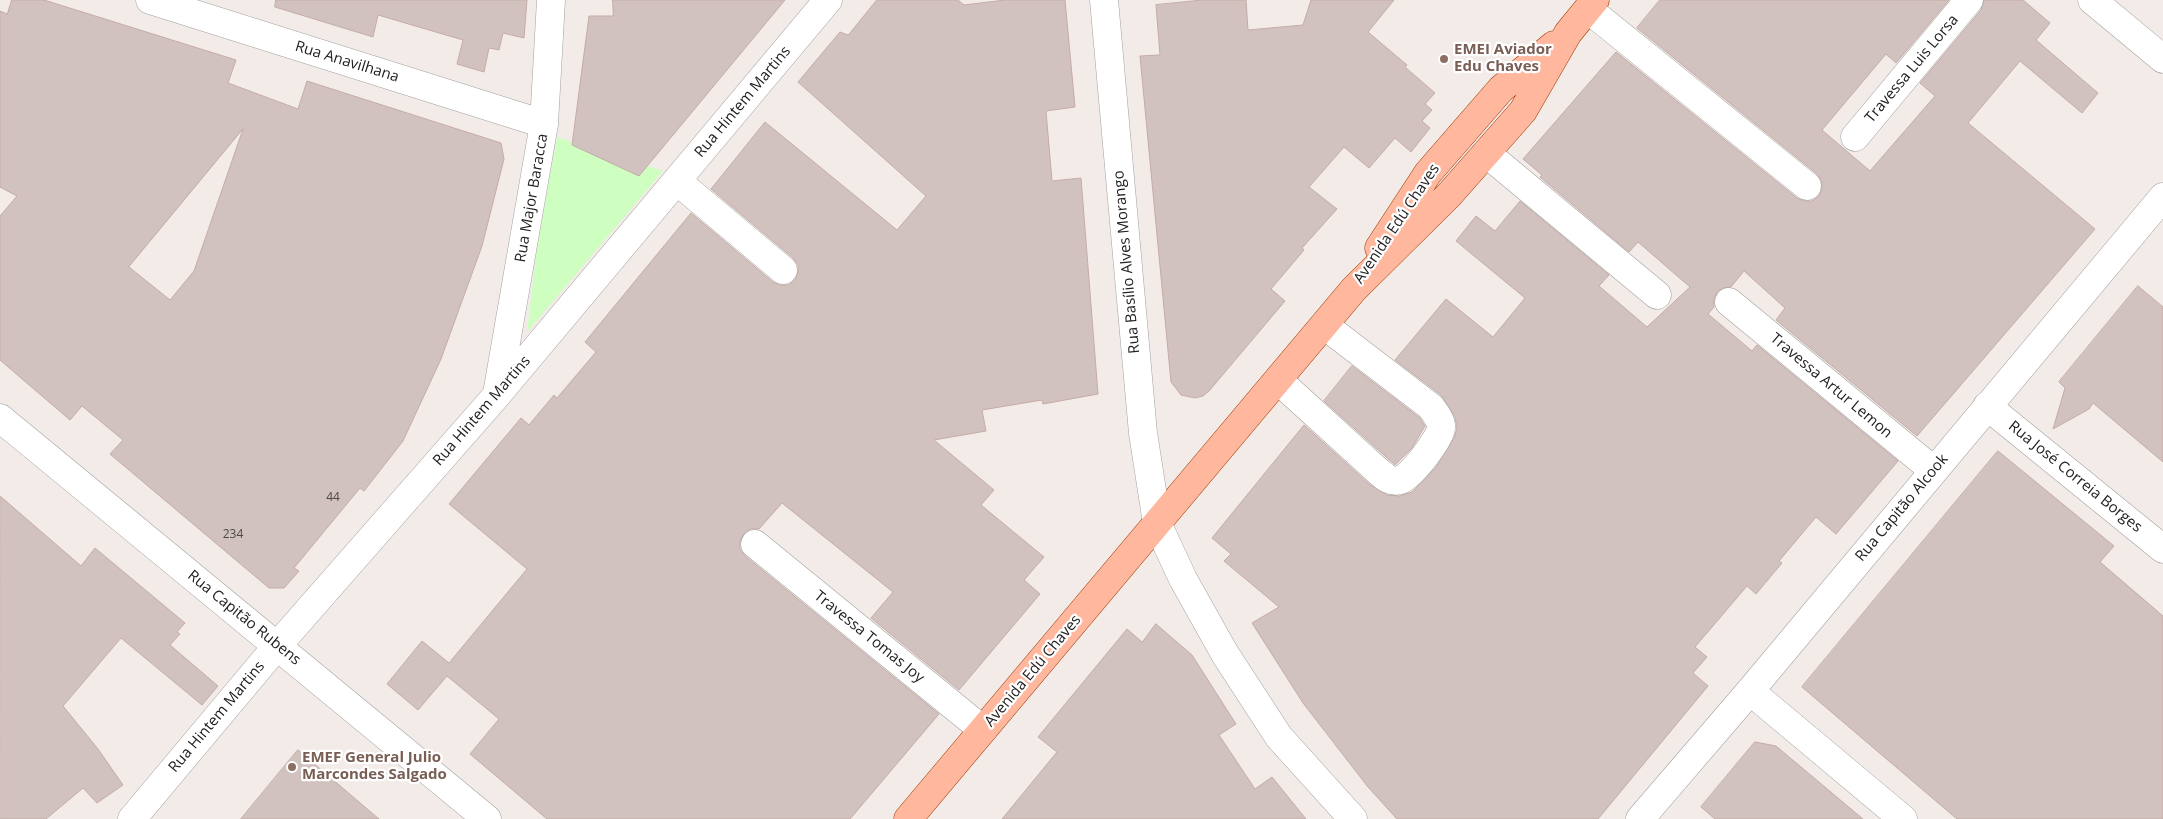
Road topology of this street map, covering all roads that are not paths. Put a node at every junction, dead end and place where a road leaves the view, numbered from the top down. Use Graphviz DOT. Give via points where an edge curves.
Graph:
graph roads {
  1 [pos="150,0"];
  2 [pos="551,0"];
  3 [pos="828,0"];
  4 [pos="1104,0"];
  5 [pos="1968,0"];
  6 [pos="2092,0"];
  7 [pos="1592,5"];
  8 [pos="1568,33"];
  9 [pos="2163,59"];
  10 [pos="544,124"];
  11 [pos="1855,137"];
  12 [pos="1486,153"];
  13 [pos="677,181"];
  14 [pos="1807,186"];
  15 [pos="2163,197"];
  16 [pos="783,270"];
  17 [pos="1354,289"];
  18 [pos="1657,295"];
  19 [pos="1729,302"];
  20 [pos="1324,325"];
  21 [pos="1278,380"];
  22 [pos="497,395"];
  23 [pos="1987,406"];
  24 [pos="0,418"];
  25 [pos="1934,470"];
  26 [pos="1157,523"];
  27 [pos="755,544"];
  28 [pos="2163,549"];
  29 [pos="277,646"];
  30 [pos="1750,691"];
  31 [pos="983,730"];
  32 [pos="132,819"];
  33 [pos="487,819"];
  34 [pos="908,819"];
  35 [pos="1352,819"];
  36 [pos="1640,819"];
  37 [pos="1904,819"];
  1 -- 10 [label="street, Rua Anavilhana"];
  2 -- 10 [label="street, Rua Major Baracca"];
  3 -- 13 [label="street, Rua Hintem Martins"];
  4 -- 26 [label="street, Rua Basílio Alves Morango" via="1143,433"];
  5 -- 11 [label="street, Travessa Luis Lorsa"];
  6 -- 9 [label="street"];
  7 -- 8 [label="main road, Avenida Edú Chaves"];
  7 -- 14 [label="street"];
  8 -- 12 [label="main road, Avenida Edú Chaves" via="1523,111"];
  8 -- 17 [label="main road, Avenida Edú Chaves" via="1501,89 1428,173"];
  10 -- 22 [label="street, Rua Major Baracca"];
  12 -- 17 [label="main road, Avenida Edú Chaves" via="1449,195"];
  12 -- 18 [label="street"];
  13 -- 16 [label="street"];
  13 -- 22 [label="street, Rua Hintem Martins"];
  15 -- 23 [label="street, Rua Capitão Alcook"];
  17 -- 20 [label="main road, Avenida Edú Chaves"];
  19 -- 25 [label="street, Travessa Artur Lemon"];
  20 -- 21 [label="main road, Avenida Edú Chaves"];
  20 -- 21 [label="street" via="1431,407 1438,416 1442,427 1439,437 1408,476 1395,481 1378,472"];
  21 -- 26 [label="main road, Avenida Edú Chaves"];
  22 -- 29 [label="street, Rua Hintem Martins"];
  23 -- 25 [label="street, Rua Capitão Alcook"];
  23 -- 28 [label="street, Rua José Correia Borges"];
  24 -- 29 [label="street, Rua Capitão Rubens"];
  25 -- 30 [label="street, Rua Capitão Alcook"];
  26 -- 31 [label="main road, Avenida Edú Chaves"];
  26 -- 35 [label="street" via="1224,654 1279,738"];
  27 -- 31 [label="street, Travessa Tomas Joy"];
  29 -- 32 [label="street, Rua Hintem Martins"];
  29 -- 33 [label="street, Rua Capitão Rubens"];
  30 -- 36 [label="street, Rua Capitão Alcook"];
  30 -- 37 [label="street"];
  31 -- 34 [label="main road, Avenida Edú Chaves"];
}
